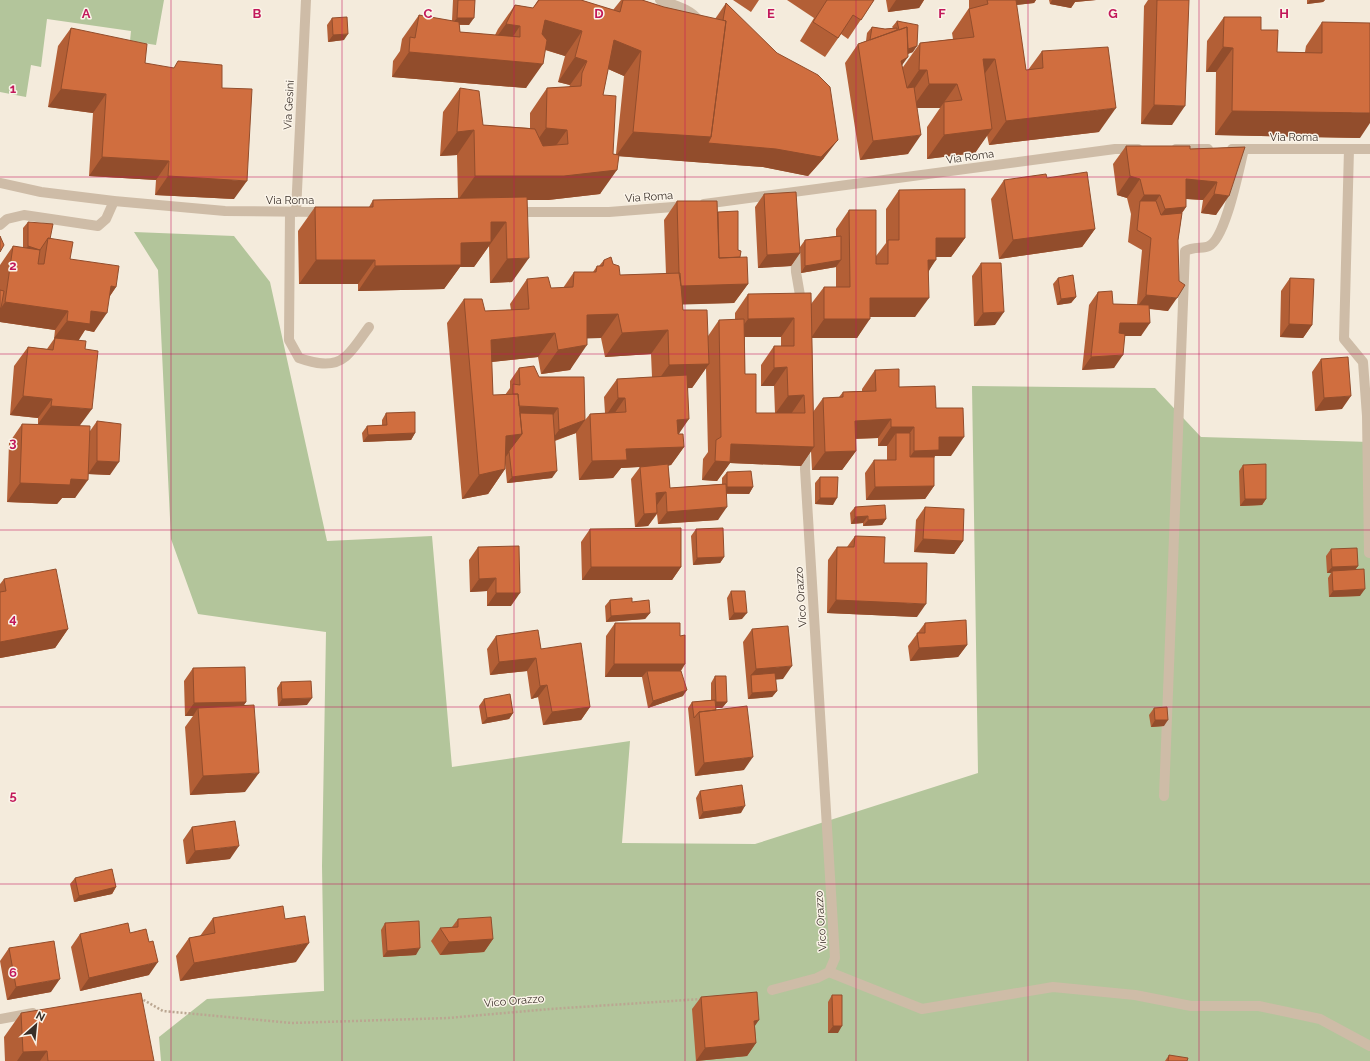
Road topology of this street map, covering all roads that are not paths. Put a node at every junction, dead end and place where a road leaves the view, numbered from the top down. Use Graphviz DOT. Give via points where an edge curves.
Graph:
graph roads {
  1 [pos="306,0"];
  2 [pos="660,0"];
  3 [pos="704,30"];
  4 [pos="1146,149"];
  5 [pos="1168,149"];
  6 [pos="1244,149"];
  7 [pos="1349,149"];
  8 [pos="1370,149"];
  9 [pos="0,183"];
  10 [pos="114,201"];
  11 [pos="293,212"];
  12 [pos="336,212"];
  13 [pos="503,212"];
  14 [pos="0,225"];
  15 [pos="794,236"];
  16 [pos="803,318"];
  17 [pos="369,327"];
  18 [pos="805,437"];
  19 [pos="1369,553"];
  20 [pos="1164,796"];
  21 [pos="829,972"];
  22 [pos="772,990"];
  23 [pos="46,1011"];
  24 [pos="0,1019"];
  25 [pos="1370,1046"];
  1 -- 11 [label="street, Via Gesini"];
  2 -- 3 [label="street" via="696,17"];
  4 -- 13 [label="street, Via Roma" via="1115,149 793,195 683,206 609,212"];
  5 -- 6 [label="street, Via Roma"];
  6 -- 7 [label="street, Via Roma"];
  6 -- 20 [label="street" via="1225,221 1216,240 1209,246 1185,251"];
  7 -- 8 [label="street, Via Roma"];
  7 -- 19 [label="street" via="1344,339 1363,362 1367,416"];
  9 -- 10 [label="street, Via Roma" via="41,192"];
  10 -- 11 [label="street, Via Roma" via="225,211"];
  10 -- 14 [label="street" via="106,219 98,226 24,215"];
  11 -- 12 [label="street, Via Roma"];
  11 -- 17 [label="street, Via Gesini" via="290,340 299,358 315,363 330,363 345,358"];
  15 -- 16 [label="street"];
  18 -- 21 [label="street, Vico Orazzo" via="835,958"];
  21 -- 22 [label="street" via="817,978"];
  21 -- 25 [label="street" via="922,1009 1053,987 1135,995 1191,1006 1259,1006 1320,1020"];
  23 -- 24 [label="street"];
}
